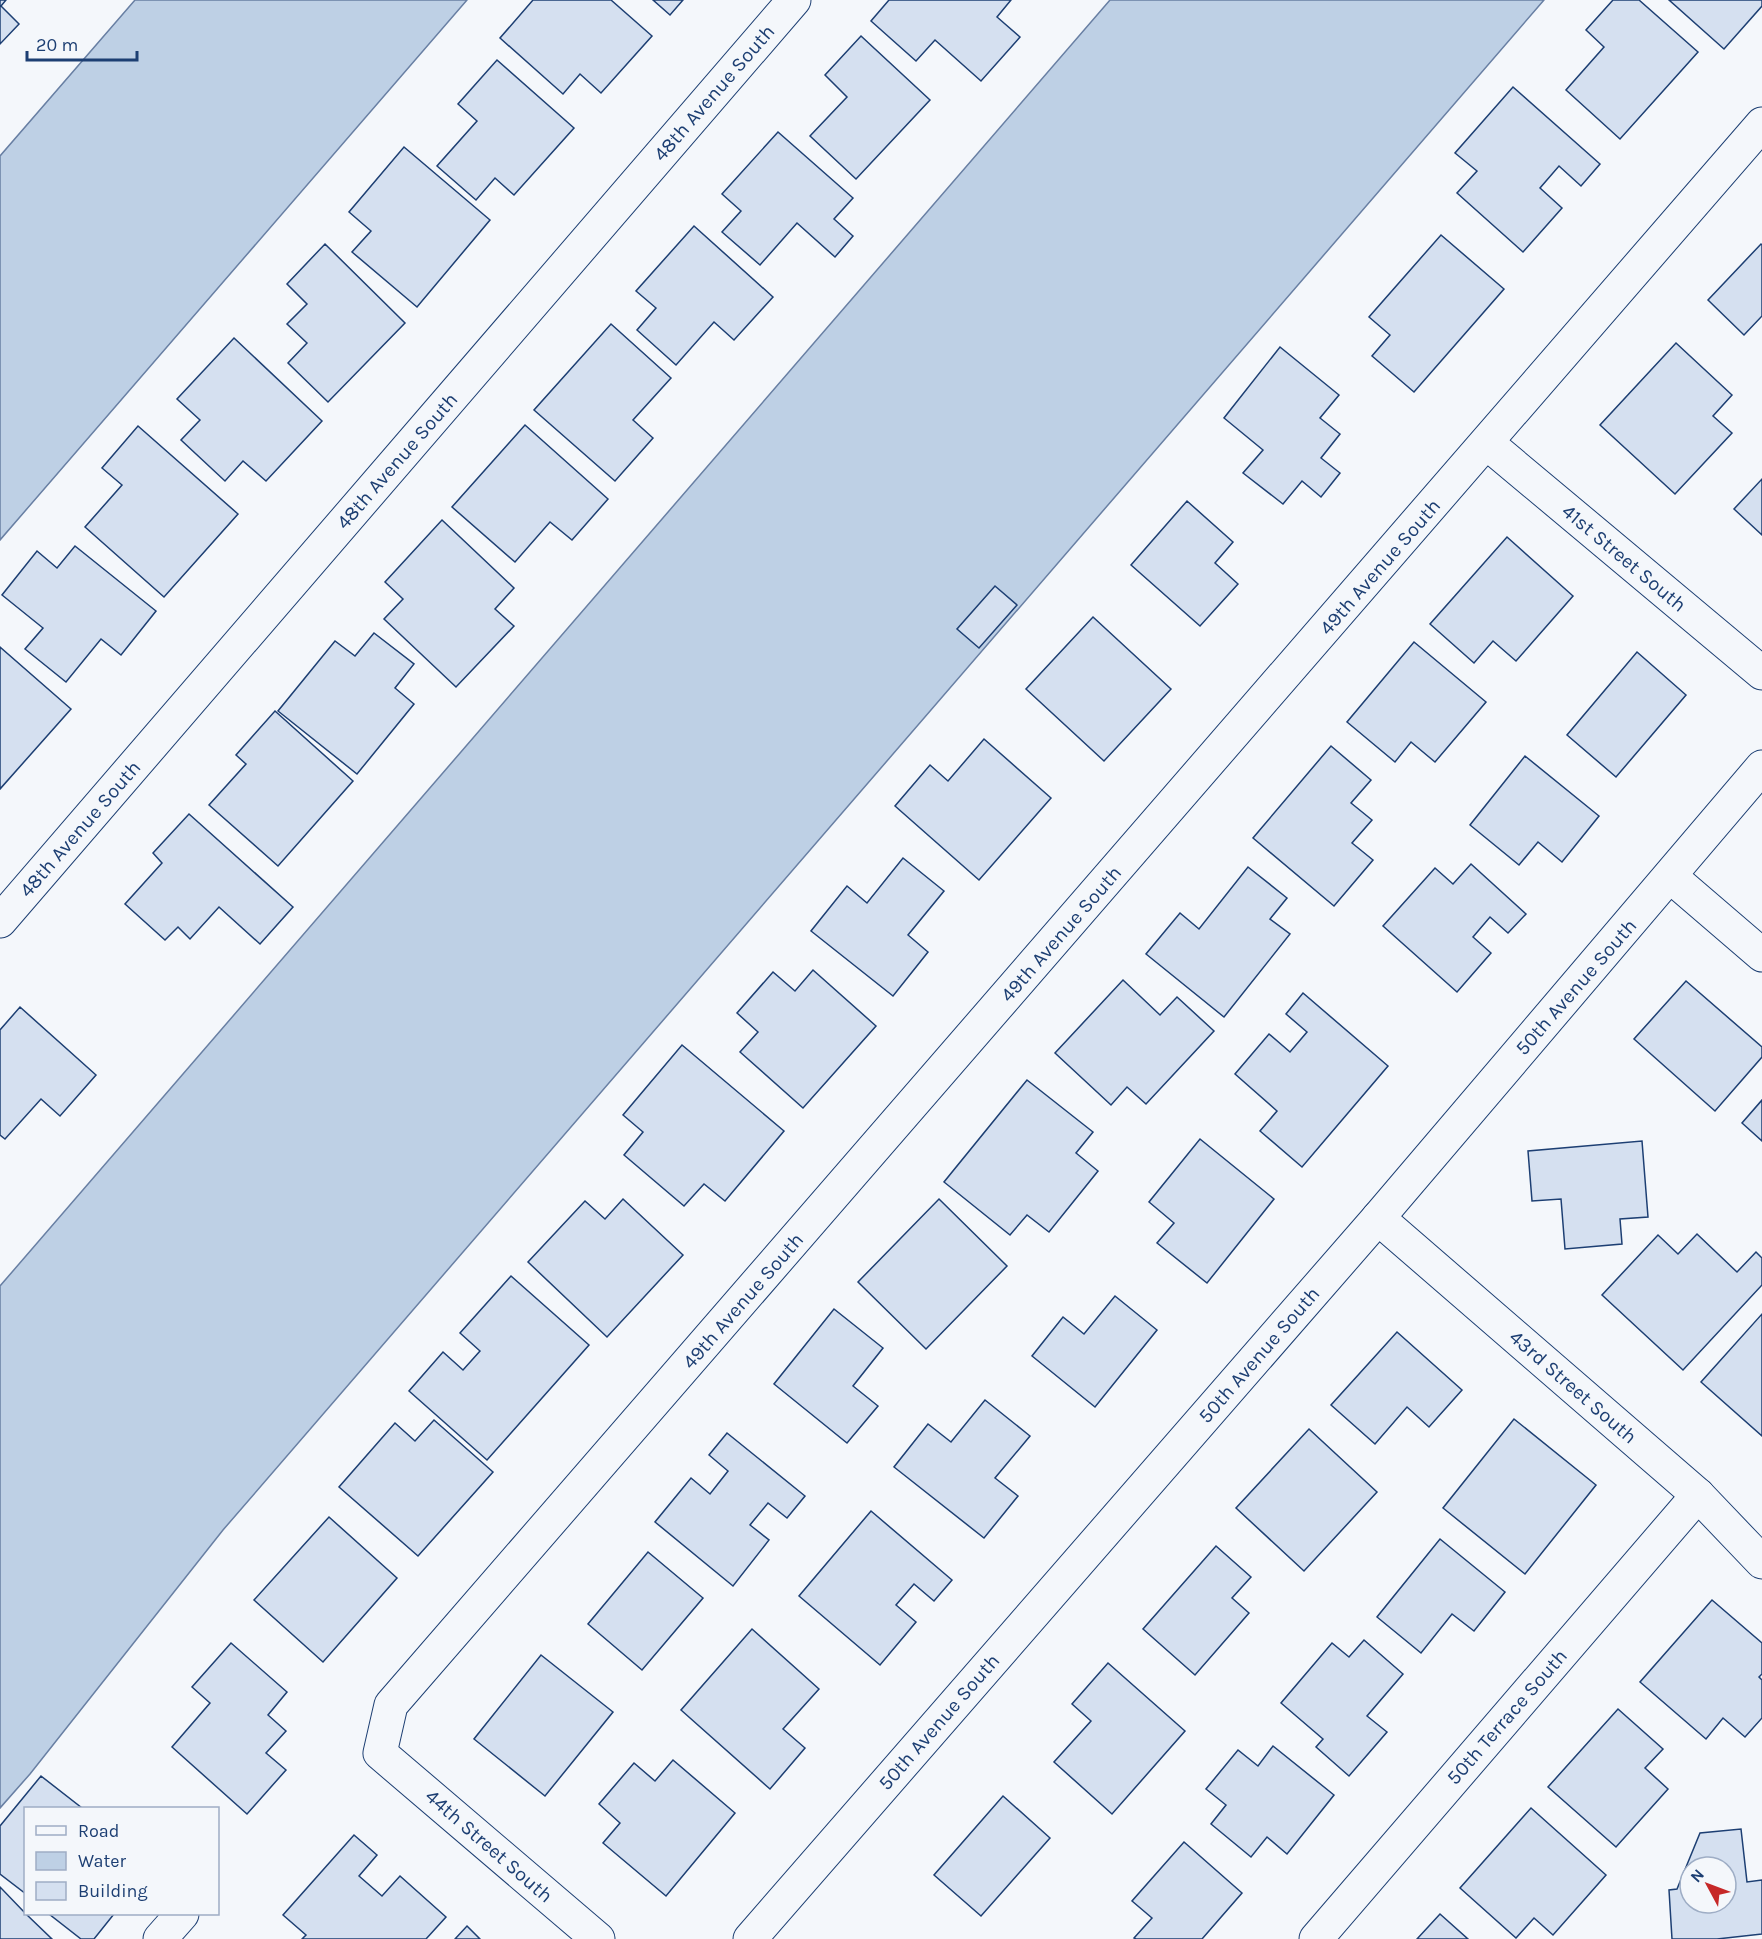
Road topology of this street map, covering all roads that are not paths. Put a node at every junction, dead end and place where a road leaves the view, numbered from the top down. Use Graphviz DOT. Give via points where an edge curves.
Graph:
graph roads {
  1 [pos="794,0"];
  2 [pos="1762,124"];
  3 [pos="1487,443"];
  4 [pos="1762,674"];
  5 [pos="1762,767"];
  6 [pos="1671,876"];
  7 [pos="0,921"];
  8 [pos="1762,955"];
  9 [pos="1378,1218"];
  10 [pos="1698,1495"];
  11 [pos="1762,1562"];
  12 [pos="380,1753"];
  13 [pos="181,1915"];
  14 [pos="160,1939"];
  15 [pos="598,1939"];
  16 [pos="750,1939"];
  17 [pos="1316,1939"];
  1 -- 7 [label="street, 48th Avenue South"];
  2 -- 3 [label="street, 49th Avenue South"];
  3 -- 4 [label="street, 41st Street South"];
  3 -- 12 [label="street, 49th Avenue South" via="392,1705"];
  5 -- 6 [label="street, 50th Avenue South"];
  6 -- 8 [label="street"];
  6 -- 9 [label="street, 50th Avenue South"];
  9 -- 10 [label="street, 43rd Street South"];
  9 -- 16 [label="street, 50th Avenue South"];
  10 -- 11 [label="street, 43rd Street South"];
  10 -- 17 [label="street, 50th Terrace South"];
  12 -- 15 [label="street, 44th Street South"];
  13 -- 14 [label="street"];
}
